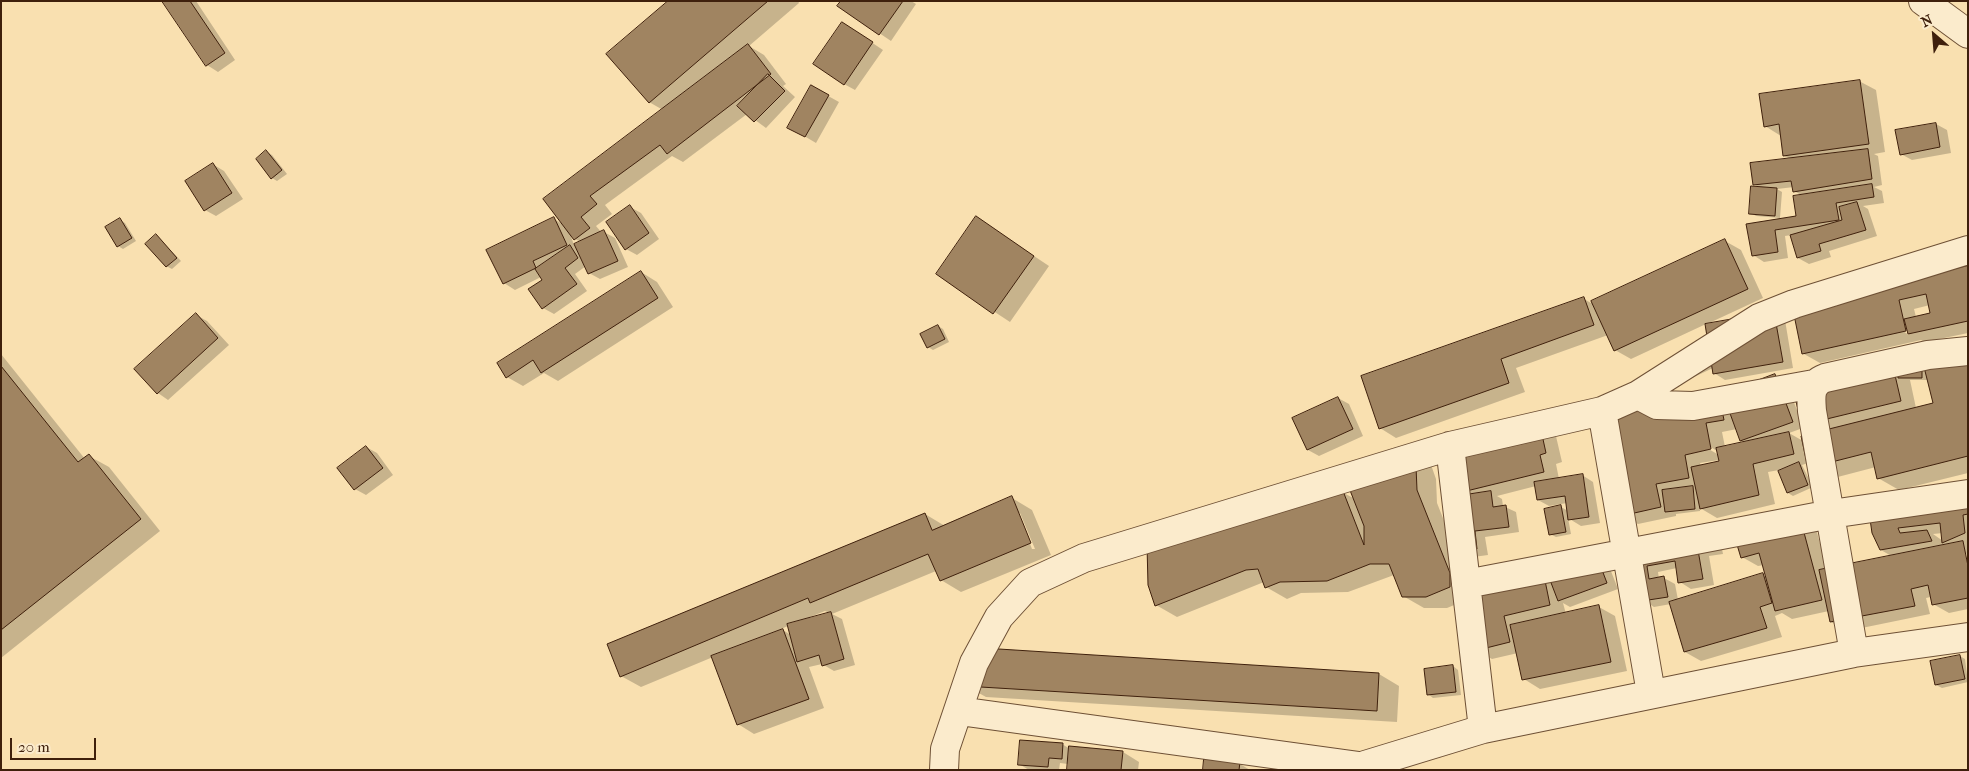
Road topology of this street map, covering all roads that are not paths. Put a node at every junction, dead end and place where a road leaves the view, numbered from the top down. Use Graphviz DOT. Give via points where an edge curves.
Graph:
graph roads {
  1 [pos="1923,1"];
  2 [pos="1968,34"];
  3 [pos="1968,250"];
  4 [pos="1968,351"];
  5 [pos="1814,384"];
  6 [pos="1638,396"];
  7 [pos="1602,411"];
  8 [pos="1450,446"];
  9 [pos="1968,494"];
  10 [pos="1831,514"];
  11 [pos="1627,552"];
  12 [pos="1466,584"];
  13 [pos="1968,637"];
  14 [pos="1854,653"];
  15 [pos="1651,693"];
  16 [pos="959,711"];
  17 [pos="1483,729"];
  18 [pos="1375,767"];
  19 [pos="944,770"];
  1 -- 2 [label="street"];
  3 -- 6 [label="street" via="1759,318"];
  4 -- 5 [label="street" via="1919,357 1825,378"];
  5 -- 6 [label="street" via="1693,406 1657,405"];
  5 -- 10 [label="street" via="1812,411"];
  6 -- 7 [label="street"];
  7 -- 8 [label="street"];
  7 -- 11 [label="street"];
  8 -- 12 [label="street"];
  8 -- 16 [label="street" via="1084,558 1030,583 995,625 974,663"];
  9 -- 10 [label="street"];
  10 -- 11 [label="street"];
  10 -- 14 [label="street"];
  11 -- 12 [label="street"];
  11 -- 15 [label="street"];
  12 -- 17 [label="street"];
  13 -- 14 [label="street"];
  14 -- 15 [label="street"];
  15 -- 17 [label="street"];
  16 -- 18 [label="street"];
  16 -- 19 [label="street" via="945,749"];
  17 -- 18 [label="street"];
}
